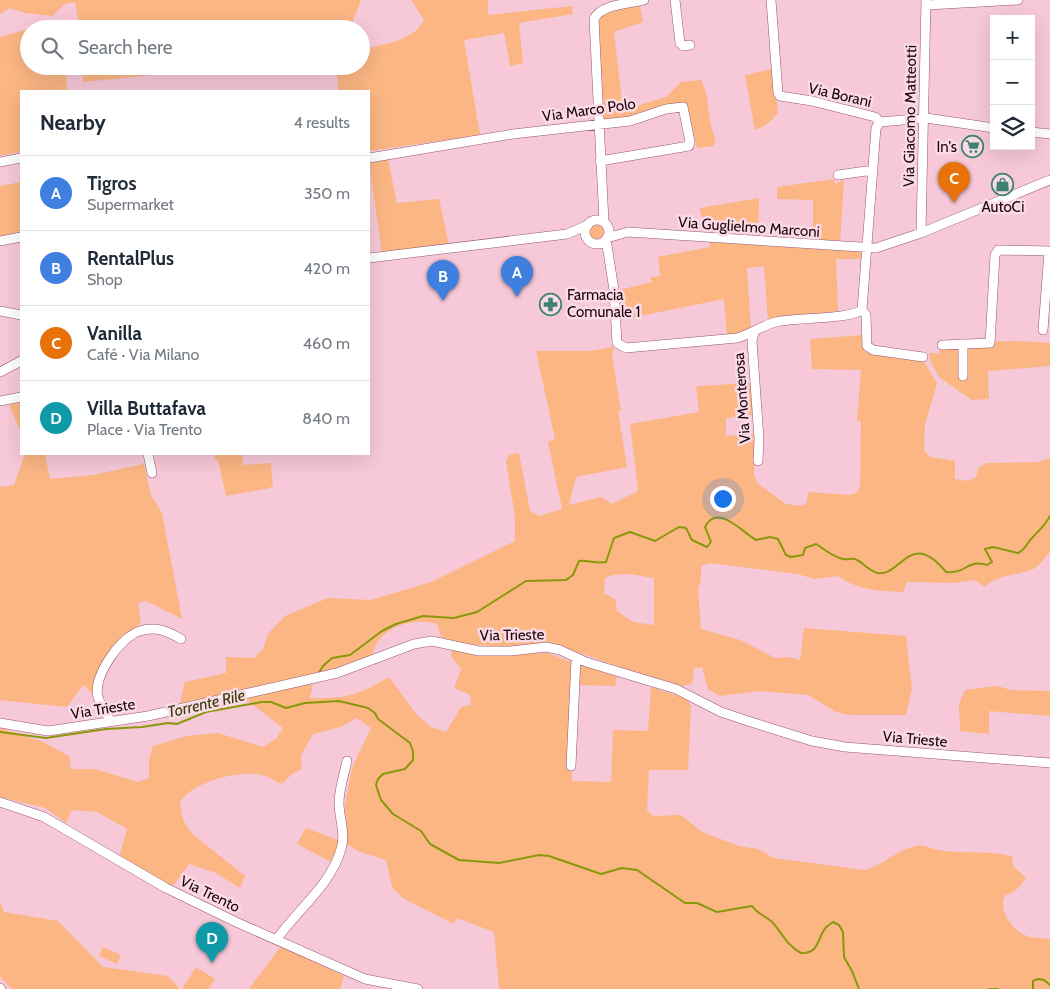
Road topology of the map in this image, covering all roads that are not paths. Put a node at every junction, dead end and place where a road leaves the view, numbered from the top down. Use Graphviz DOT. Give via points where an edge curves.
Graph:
graph roads {
  1 [pos="644,0"];
  2 [pos="675,0"];
  3 [pos="771,0"];
  4 [pos="1018,0"];
  5 [pos="926,2"];
  6 [pos="690,45"];
  7 [pos="922,118"];
  8 [pos="880,122"];
  9 [pos="598,125"];
  10 [pos="990,127"];
  11 [pos="1035,132"];
  12 [pos="1050,134"];
  13 [pos="20,158"];
  14 [pos="370,158"];
  15 [pos="600,161"];
  16 [pos="0,162"];
  17 [pos="873,170"];
  18 [pos="838,175"];
  19 [pos="1049,180"];
  20 [pos="602,200"];
  21 [pos="591,222"];
  22 [pos="605,223"];
  23 [pos="628,232"];
  24 [pos="921,233"];
  25 [pos="567,234"];
  26 [pos="586,236"];
  27 [pos="20,237"];
  28 [pos="607,238"];
  29 [pos="0,241"];
  30 [pos="596,243"];
  31 [pos="868,248"];
  32 [pos="1050,252"];
  33 [pos="609,255"];
  34 [pos="370,258"];
  35 [pos="862,310"];
  36 [pos="0,311"];
  37 [pos="20,315"];
  38 [pos="1043,330"];
  39 [pos="754,333"];
  40 [pos="963,344"];
  41 [pos="942,345"];
  42 [pos="923,357"];
  43 [pos="20,362"];
  44 [pos="0,372"];
  45 [pos="963,376"];
  46 [pos="20,396"];
  47 [pos="0,402"];
  48 [pos="148,455"];
  49 [pos="758,461"];
  50 [pos="152,473"];
  51 [pos="181,639"];
  52 [pos="576,659"];
  53 [pos="110,721"];
  54 [pos="0,723"];
  55 [pos="347,761"];
  56 [pos="1050,762"];
  57 [pos="571,766"];
  58 [pos="0,802"];
  59 [pos="277,939"];
  60 [pos="418,989"];
  1 -- 9 [label="street" via="605,9 594,19"];
  2 -- 6 [label="street" via="680,43"];
  3 -- 8 [label="street, Via Borani" via="780,96 875,117"];
  4 -- 5 [label="street"];
  5 -- 7 [label="street, Via Giacomo Matteotti"];
  7 -- 8 [label="street, Via Borani"];
  7 -- 10 [label="street, Via Borani"];
  7 -- 24 [label="street, Via Giacomo Matteotti"];
  8 -- 17 [label="street" via="876,128"];
  9 -- 14 [label="street, Via Marco Polo" via="513,134"];
  9 -- 15 [label="street"];
  9 -- 15 [label="street, Via Marco Polo" via="630,121 681,106 685,111 690,142 685,148"];
  11 -- 12 [label="street"];
  13 -- 16 [label="street"];
  15 -- 20 [label="street"];
  17 -- 18 [label="street"];
  17 -- 31 [label="street"];
  19 -- 24 [label="street, Via Guglielmo Marconi"];
  20 -- 21 [label="street"];
  20 -- 22 [label="street"];
  21 -- 22 [label="street"];
  21 -- 25 [label="street"];
  21 -- 26 [label="street"];
  22 -- 23 [label="street, Via Guglielmo Marconi"];
  22 -- 28 [label="street" via="609,231"];
  23 -- 28 [label="street, Via Guglielmo Marconi"];
  23 -- 31 [label="street, Via Guglielmo Marconi"];
  24 -- 31 [label="street, Via Guglielmo Marconi" via="884,247"];
  25 -- 26 [label="street"];
  25 -- 34 [label="street"];
  26 -- 30 [label="street"];
  27 -- 29 [label="street"];
  28 -- 30 [label="street"];
  28 -- 33 [label="street"];
  30 -- 33 [label="street"];
  31 -- 35 [label="street"];
  32 -- 38 [label="street"];
  32 -- 40 [label="street" via="998,250 995,255 990,343"];
  33 -- 39 [label="street" via="616,343 626,348 737,338"];
  35 -- 39 [label="street" via="846,315 777,322"];
  35 -- 42 [label="street" via="866,315 867,346 873,350"];
  36 -- 37 [label="street"];
  39 -- 49 [label="street, Via Monterosa"];
  40 -- 41 [label="street"];
  40 -- 45 [label="street"];
  43 -- 44 [label="street"];
  46 -- 47 [label="street"];
  48 -- 50 [label="street"];
  51 -- 53 [label="street" via="162,629 138,631 119,646 104,669 98,690 98,697"];
  52 -- 53 [label="street, Via Trieste" via="546,647 494,652 443,642 424,642 337,673 148,716"];
  52 -- 56 [label="street, Via Trieste" via="676,690 721,712 812,741 845,747"];
  52 -- 57 [label="street"];
  53 -- 54 [label="street, Via Trieste" via="48,731"];
  55 -- 59 [label="street" via="339,804 341,850 318,892"];
  58 -- 59 [label="street, Via Trento" via="44,817 166,888"];
  59 -- 60 [label="street, Via Trento" via="365,979"];
}
